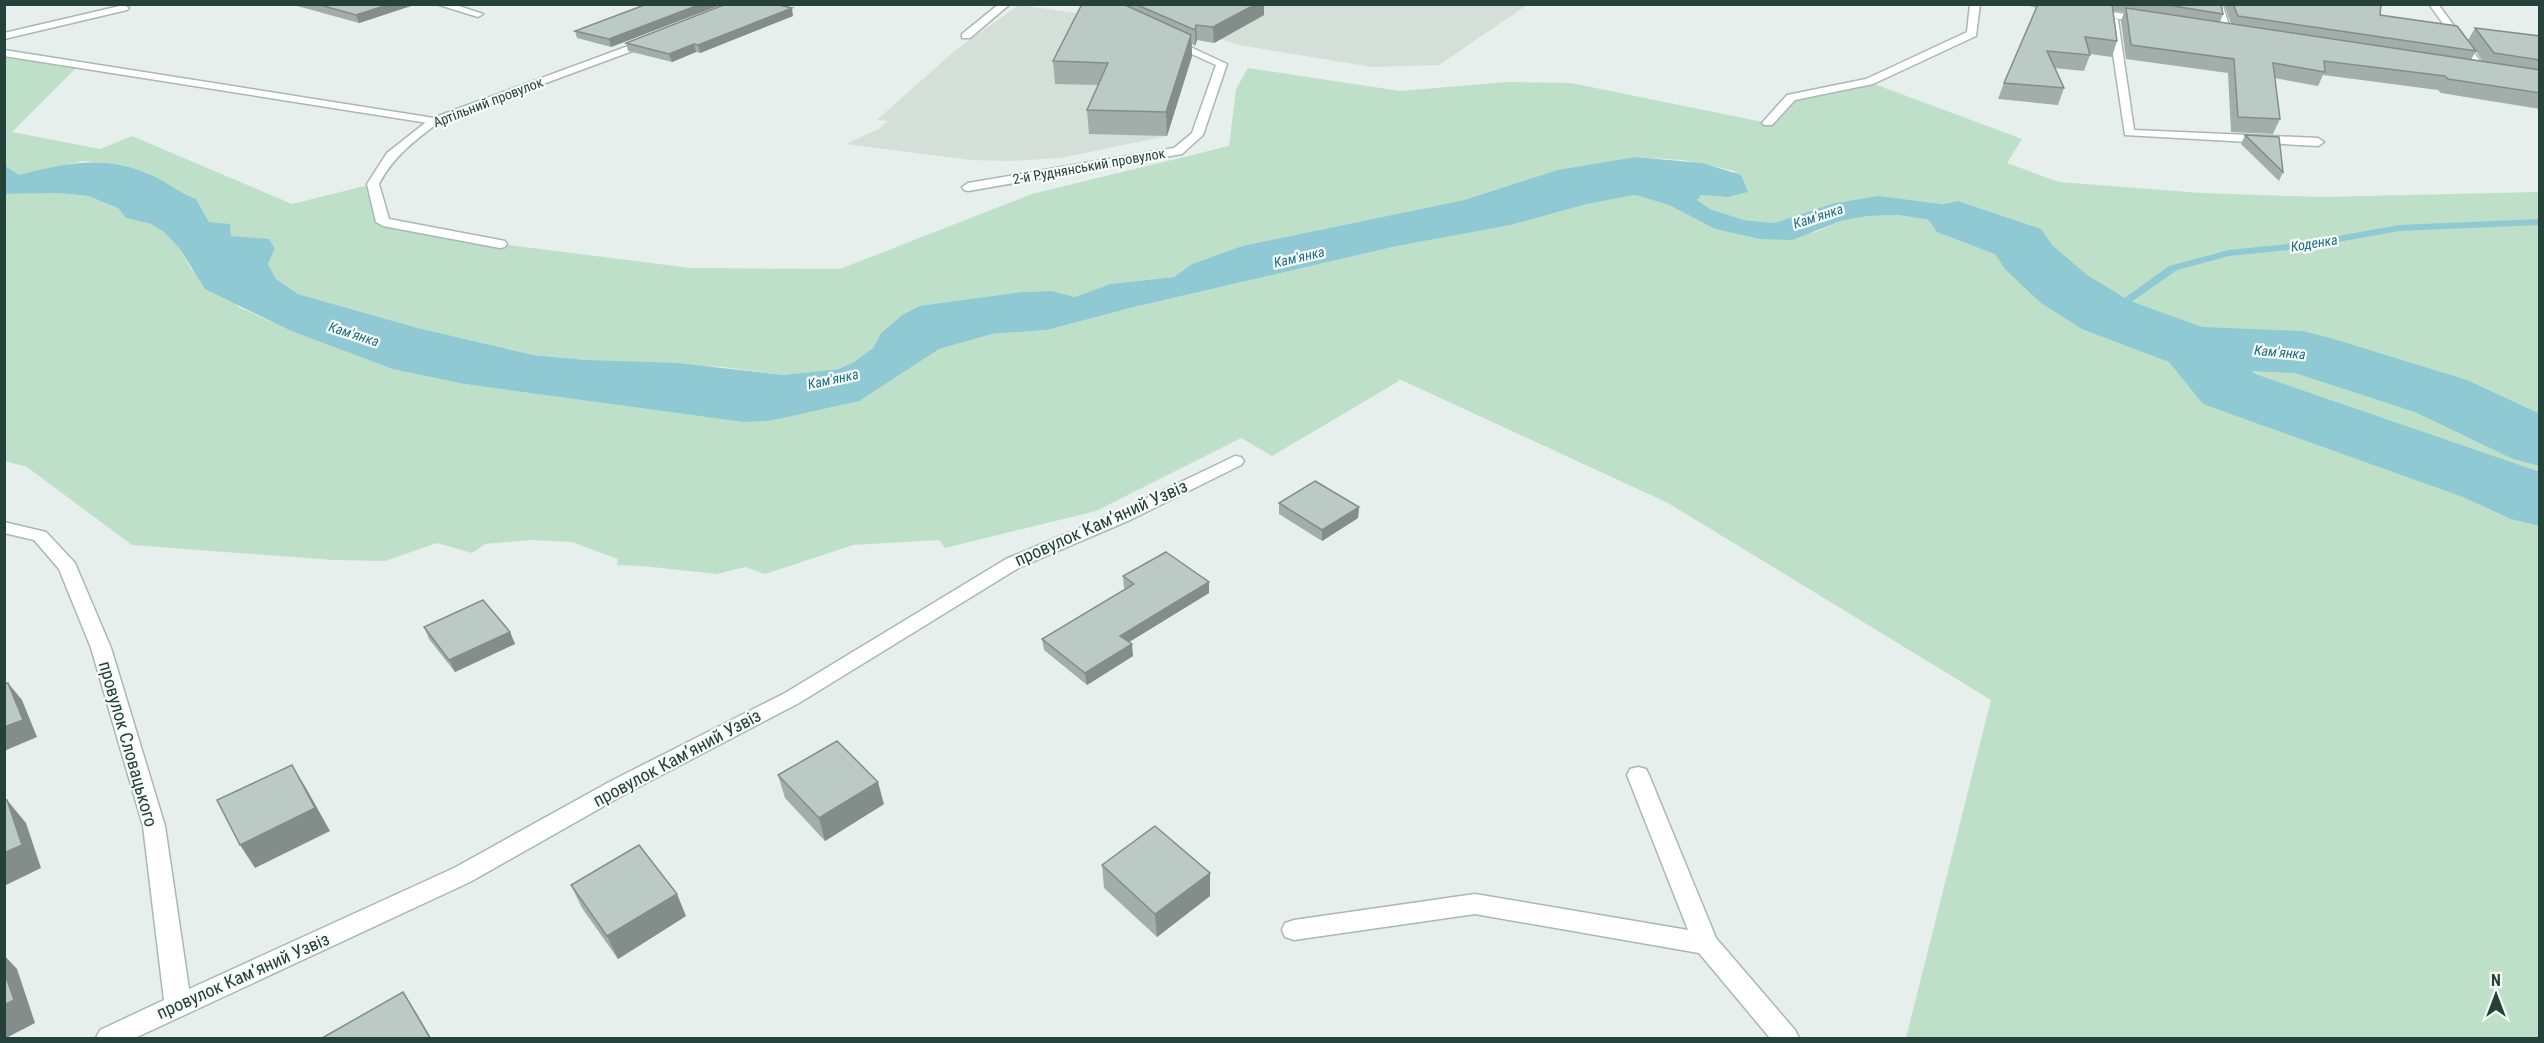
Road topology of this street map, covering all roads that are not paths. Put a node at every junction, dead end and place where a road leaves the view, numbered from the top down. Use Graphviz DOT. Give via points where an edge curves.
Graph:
graph roads {
  1 [pos="440,4"];
  2 [pos="1006,4"];
  3 [pos="1975,4"];
  4 [pos="2031,4"];
  5 [pos="2433,4"];
  6 [pos="2217,6"];
  7 [pos="124,8"];
  8 [pos="478,14"];
  9 [pos="2113,16"];
  10 [pos="2158,22"];
  11 [pos="2215,31"];
  12 [pos="2226,32"];
  13 [pos="666,34"];
  14 [pos="2238,34"];
  15 [pos="4,36"];
  16 [pos="966,36"];
  17 [pos="1160,37"];
  18 [pos="4,54"];
  19 [pos="2471,69"];
  20 [pos="2482,71"];
  21 [pos="2494,73"];
  22 [pos="434,122"];
  23 [pos="1768,123"];
  24 [pos="2318,142"];
  25 [pos="968,187"];
  26 [pos="500,244"];
  27 [pos="1235,461"];
  28 [pos="4,527"];
  29 [pos="1638,775"];
  30 [pos="1294,930"];
  31 [pos="1706,944"];
  32 [pos="178,1005"];
  33 [pos="109,1038"];
  34 [pos="1786,1038"];
  1 -- 8 [label="street"];
  2 -- 16 [label="street"];
  3 -- 23 [label="street" via="1972,34 1869,82 1791,97"];
  4 -- 9 [label="street"];
  5 -- 20 [label="street"];
  6 -- 12 [label="street"];
  7 -- 15 [label="street"];
  9 -- 10 [label="street"];
  9 -- 24 [label="street" via="2129,133"];
  11 -- 12 [label="street"];
  12 -- 14 [label="street"];
  13 -- 22 [label="street, Артільний провулок"];
  17 -- 25 [label="street, 2-й Руднянський провулок" via="1222,64 1197,135 1178,151"];
  18 -- 22 [label="street"];
  19 -- 20 [label="street"];
  20 -- 21 [label="street"];
  22 -- 26 [label="street, Артільний провулок" via="403,143 382,164 373,184 383,222"];
  27 -- 32 [label="street, провулок Камʼяний Узвіз" via="1124,516 1013,563 792,698 619,787 462,875"];
  28 -- 32 [label="street, провулок Словацького" via="40,536 68,567 100,648 154,826"];
  29 -- 31 [label="street"];
  30 -- 31 [label="street" via="1475,904"];
  31 -- 34 [label="street"];
  32 -- 33 [label="street, провулок Камʼяний Узвіз"];
}
